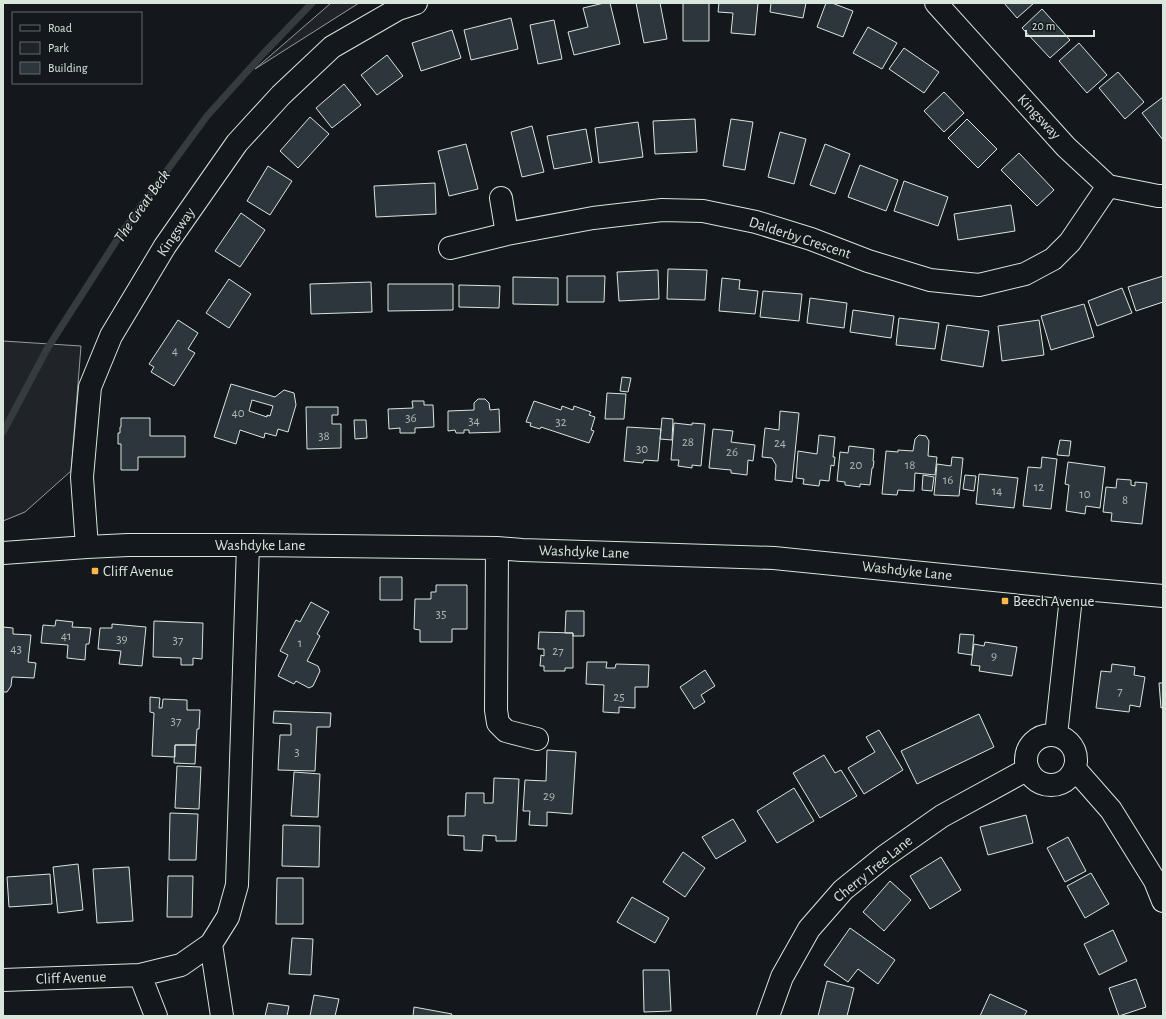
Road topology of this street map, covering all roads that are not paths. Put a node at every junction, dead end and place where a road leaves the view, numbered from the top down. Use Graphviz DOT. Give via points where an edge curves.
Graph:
graph roads {
  1 [pos="416,3"];
  2 [pos="936,3"];
  3 [pos="1108,186"];
  4 [pos="1163,196"];
  5 [pos="501,198"];
  6 [pos="507,234"];
  7 [pos="450,248"];
  8 [pos="248,545"];
  9 [pos="87,547"];
  10 [pos="497,548"];
  11 [pos="3,553"];
  12 [pos="1072,588"];
  13 [pos="1163,596"];
  14 [pos="1056,735"];
  15 [pos="537,739"];
  16 [pos="1028,769"];
  17 [pos="1075,769"];
  18 [pos="1163,901"];
  19 [pos="211,944"];
  20 [pos="140,975"];
  21 [pos="3,980"];
  22 [pos="156,1016"];
  23 [pos="222,1016"];
  24 [pos="768,1016"];
  1 -- 9 [label="street, Kingsway" via="398,9 332,47 281,94 237,143 157,259 111,336 90,387 82,477"];
  2 -- 3 [label="street, Kingsway" via="1066,147"];
  3 -- 4 [label="street"];
  3 -- 6 [label="street, Dalderby Crescent" via="1070,242 1053,259 1025,274 979,284 930,280 756,222 703,211 662,210 593,218"];
  5 -- 6 [label="street"];
  6 -- 7 [label="street, Dalderby Crescent"];
  8 -- 9 [label="street, Washdyke Lane"];
  8 -- 10 [label="street, Washdyke Lane"];
  8 -- 19 [label="street, Cliff Avenue" via="237,885 228,917"];
  9 -- 11 [label="street, Washdyke Lane"];
  10 -- 12 [label="street, Washdyke Lane" via="774,558"];
  10 -- 15 [label="street" via="498,723 506,731"];
  12 -- 13 [label="street, Washdyke Lane"];
  12 -- 14 [label="street"];
  14 -- 16 [label="street" via="1041,737 1030,747 1026,761"];
  14 -- 17 [label="street" via="1073,748 1076,755"];
  16 -- 17 [label="street" via="1039,782 1055,784 1064,782"];
  16 -- 24 [label="street, Cherry Tree Lane" via="942,816 885,856 843,890 809,929 782,976"];
  17 -- 18 [label="street" via="1111,810 1155,881"];
  19 -- 20 [label="street, Cliff Avenue" via="181,965"];
  19 -- 23 [label="street"];
  20 -- 21 [label="street, Cliff Avenue"];
  20 -- 22 [label="street"];
}
